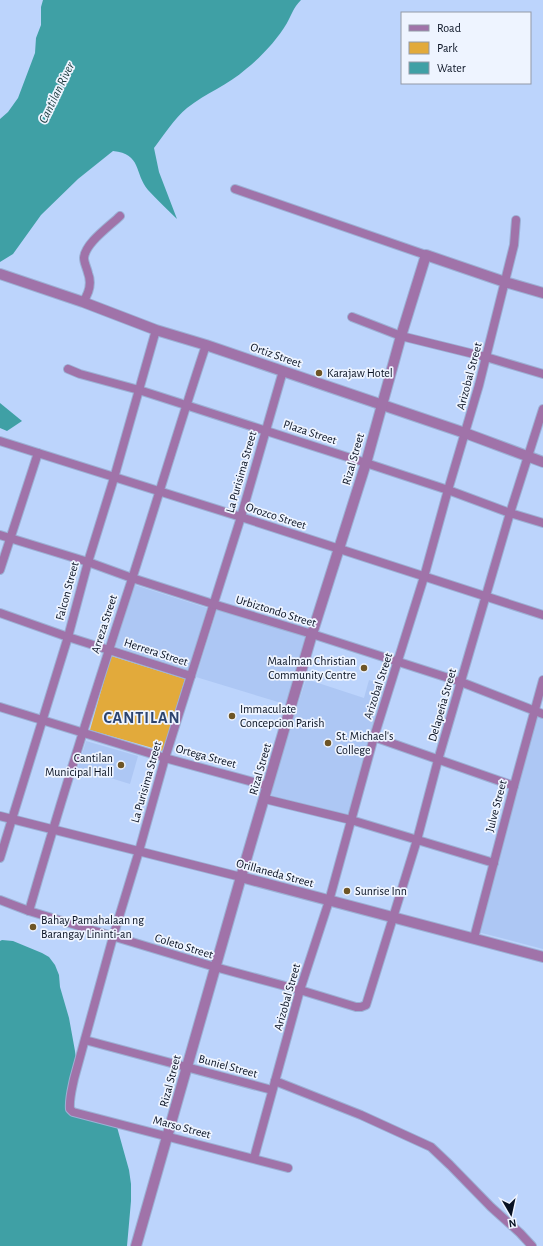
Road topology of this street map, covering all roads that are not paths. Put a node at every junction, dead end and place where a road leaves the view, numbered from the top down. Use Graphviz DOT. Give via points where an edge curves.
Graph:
graph roads {
  1 [pos="235,190"];
  2 [pos="120,216"];
  3 [pos="516,220"];
  4 [pos="426,255"];
  5 [pos="0,274"];
  6 [pos="505,282"];
  7 [pos="543,293"];
  8 [pos="83,302"];
  9 [pos="352,317"];
  10 [pos="156,330"];
  11 [pos="401,336"];
  12 [pos="206,345"];
  13 [pos="486,357"];
  14 [pos="68,369"];
  15 [pos="282,371"];
  16 [pos="543,374"];
  17 [pos="139,390"];
  18 [pos="186,405"];
  19 [pos="382,406"];
  20 [pos="543,409"];
  21 [pos="265,431"];
  22 [pos="465,433"];
  23 [pos="0,441"];
  24 [pos="38,453"];
  25 [pos="529,457"];
  26 [pos="543,462"];
  27 [pos="366,463"];
  28 [pos="114,478"];
  29 [pos="448,490"];
  30 [pos="160,491"];
  31 [pos="510,513"];
  32 [pos="241,517"];
  33 [pos="543,523"];
  34 [pos="0,535"];
  35 [pos="10,538"];
  36 [pos="340,550"];
  37 [pos="88,562"];
  38 [pos="0,570"];
  39 [pos="424,577"];
  40 [pos="132,578"];
  41 [pos="486,596"];
  42 [pos="213,604"];
  43 [pos="0,613"];
  44 [pos="543,616"];
  45 [pos="312,634"];
  46 [pos="68,637"];
  47 [pos="108,649"];
  48 [pos="398,663"];
  49 [pos="191,676"];
  50 [pos="543,680"];
  51 [pos="461,682"];
  52 [pos="0,707"];
  53 [pos="534,711"];
  54 [pos="543,714"];
  55 [pos="43,721"];
  56 [pos="83,733"];
  57 [pos="374,737"];
  58 [pos="165,758"];
  59 [pos="438,760"];
  60 [pos="268,786"];
  61 [pos="514,786"];
  62 [pos="265,799"];
  63 [pos="0,816"];
  64 [pos="12,819"];
  65 [pos="351,820"];
  66 [pos="52,830"];
  67 [pos="417,840"];
  68 [pos="139,851"];
  69 [pos="0,858"];
  70 [pos="494,863"];
  71 [pos="241,877"];
  72 [pos="0,900"];
  73 [pos="329,901"];
  74 [pos="29,911"];
  75 [pos="394,917"];
  76 [pos="113,937"];
  77 [pos="474,938"];
  78 [pos="543,957"];
  79 [pos="215,967"];
  80 [pos="300,990"];
  81 [pos="364,1006"];
  82 [pos="85,1040"];
  83 [pos="187,1067"];
  84 [pos="275,1081"];
  85 [pos="272,1090"];
  86 [pos="70,1109"];
  87 [pos="168,1136"];
  88 [pos="254,1158"];
  89 [pos="288,1168"];
  90 [pos="136,1246"];
  91 [pos="532,1246"];
  1 -- 4 [label="street"];
  2 -- 8 [label="street" via="90,244 86,251 84,259 90,289"];
  3 -- 6 [label="street, Arizobal Street" via="514,245"];
  4 -- 6 [label="street"];
  4 -- 11 [label="street, Rizal Street"];
  5 -- 8 [label="street, Ortiz Street"];
  6 -- 7 [label="street"];
  6 -- 13 [label="street, Arizobal Street"];
  8 -- 10 [label="street, Ortiz Street"];
  9 -- 11 [label="street"];
  10 -- 12 [label="street, Ortiz Street"];
  10 -- 17 [label="street, Falcon Street"];
  11 -- 13 [label="street"];
  11 -- 19 [label="street, Rizal Street"];
  12 -- 15 [label="street, Ortiz Street"];
  12 -- 18 [label="street, Arreza Street"];
  13 -- 16 [label="street"];
  13 -- 22 [label="street, Arizobal Street"];
  14 -- 17 [label="street, Plaza Street"];
  15 -- 19 [label="street, Ortiz Street"];
  15 -- 21 [label="street, La Purisima Street"];
  17 -- 18 [label="street, Plaza Street"];
  17 -- 28 [label="street, Falcon Street"];
  18 -- 21 [label="street, Plaza Street"];
  18 -- 30 [label="street, Arreza Street"];
  19 -- 22 [label="street, Ortiz Street"];
  19 -- 27 [label="street, Rizal Street"];
  20 -- 25 [label="street, Delapeña Street"];
  21 -- 27 [label="street, Plaza Street"];
  21 -- 32 [label="street, La Purisima Street"];
  22 -- 25 [label="street, Ortiz Street"];
  22 -- 29 [label="street, Arizobal Street"];
  23 -- 24 [label="street, Orozco Street"];
  24 -- 28 [label="street, Orozco Street"];
  24 -- 35 [label="street"];
  25 -- 26 [label="street, Ortiz Street"];
  25 -- 31 [label="street, Delapeña Street"];
  27 -- 29 [label="street, Plaza Street"];
  27 -- 36 [label="street, Rizal Street"];
  28 -- 30 [label="street, Orozco Street"];
  28 -- 37 [label="street, Falcon Street"];
  29 -- 31 [label="street, Plaza Street"];
  29 -- 39 [label="street, Arizobal Street"];
  30 -- 32 [label="street, Orozco Street"];
  30 -- 40 [label="street, Arreza Street"];
  31 -- 33 [label="street, Plaza Street"];
  31 -- 41 [label="street, Delapeña Street"];
  32 -- 36 [label="street, Orozco Street"];
  32 -- 42 [label="street, La Purisima Street"];
  34 -- 35 [label="street, Urbiztondo Street"];
  35 -- 37 [label="street, Urbiztondo Street"];
  35 -- 38 [label="street"];
  36 -- 39 [label="street, Orozco Street"];
  36 -- 45 [label="street, Rizal Street"];
  37 -- 40 [label="street, Urbiztondo Street"];
  37 -- 46 [label="street, Falcon Street"];
  39 -- 41 [label="street, Orozco Street"];
  39 -- 48 [label="street, Arizobal Street"];
  40 -- 42 [label="street, Urbiztondo Street"];
  40 -- 47 [label="street, Arreza Street"];
  41 -- 44 [label="street, Orozco Street"];
  41 -- 51 [label="street, Delapeña Street"];
  42 -- 45 [label="street, Urbiztondo Street"];
  42 -- 49 [label="street, La Purisima Street"];
  43 -- 46 [label="street, Herrera Street"];
  45 -- 48 [label="street, Urbiztondo Street"];
  45 -- 60 [label="street, Rizal Street"];
  46 -- 47 [label="street, Herrera Street"];
  46 -- 55 [label="street, Falcon Street"];
  47 -- 49 [label="street, Herrera Street"];
  47 -- 56 [label="street, Arreza Street"];
  48 -- 51 [label="street, Urbiztondo Street"];
  48 -- 57 [label="street, Arizobal Street"];
  49 -- 58 [label="street, La Purisima Street"];
  50 -- 53 [label="street, Julve Street"];
  51 -- 53 [label="street, Urbiztondo Street"];
  51 -- 59 [label="street, Delapeña Street"];
  52 -- 55 [label="street, Ortega Street"];
  53 -- 54 [label="street, Urbiztondo Street"];
  53 -- 61 [label="street, Julve Street"];
  55 -- 56 [label="street, Ortega Street"];
  55 -- 64 [label="street, Falcon Street"];
  56 -- 58 [label="street, Ortega Street"];
  56 -- 66 [label="street, Arreza Street"];
  57 -- 59 [label="street"];
  57 -- 65 [label="street, Arizobal Street"];
  58 -- 60 [label="street, Ortega Street"];
  58 -- 68 [label="street, La Purisima Street"];
  59 -- 61 [label="street"];
  59 -- 67 [label="street, Delapeña Street"];
  60 -- 62 [label="street, Rizal Street"];
  61 -- 70 [label="street, Julve Street"];
  62 -- 65 [label="street"];
  62 -- 71 [label="street, Rizal Street"];
  63 -- 64 [label="street, Orillaneda Street"];
  64 -- 66 [label="street, Orillaneda Street"];
  64 -- 69 [label="street, Falcon Street"];
  65 -- 67 [label="street"];
  65 -- 73 [label="street, Arizobal Street"];
  66 -- 68 [label="street, Orillaneda Street"];
  66 -- 74 [label="street, Arreza Street"];
  67 -- 70 [label="street"];
  67 -- 75 [label="street, Delapeña Street"];
  68 -- 71 [label="street, Orillaneda Street"];
  68 -- 76 [label="street, La Purisima Street"];
  70 -- 77 [label="street, Julve Street"];
  71 -- 73 [label="street, Orillaneda Street"];
  71 -- 79 [label="street, Rizal Street"];
  72 -- 74 [label="street, Coleto Street"];
  73 -- 75 [label="street, Orillaneda Street"];
  73 -- 80 [label="street, Arizobal Street"];
  74 -- 76 [label="street, Coleto Street"];
  75 -- 77 [label="street, Orillaneda Street"];
  75 -- 81 [label="street, Delapeña Street"];
  76 -- 79 [label="street, Coleto Street"];
  76 -- 82 [label="street, La Purisima Street"];
  77 -- 78 [label="street, Orillaneda Street"];
  79 -- 80 [label="street, Coleto Street"];
  79 -- 83 [label="street, Rizal Street"];
  80 -- 81 [label="street, Coleto Street" via="356,1007"];
  80 -- 84 [label="street, Arizobal Street"];
  82 -- 83 [label="street, Buniel Street"];
  82 -- 86 [label="street, La Purisima Street" via="71,1093"];
  83 -- 85 [label="street, Buniel Street"];
  83 -- 87 [label="street, Rizal Street"];
  84 -- 85 [label="street, Arizobal Street"];
  84 -- 91 [label="street" via="362,1115 430,1147"];
  85 -- 88 [label="street, Arizobal Street"];
  86 -- 87 [label="street, Marso Street" via="73,1112"];
  87 -- 88 [label="street, Marso Street"];
  87 -- 90 [label="street, Rizal Street"];
  88 -- 89 [label="street, Marso Street"];
}
